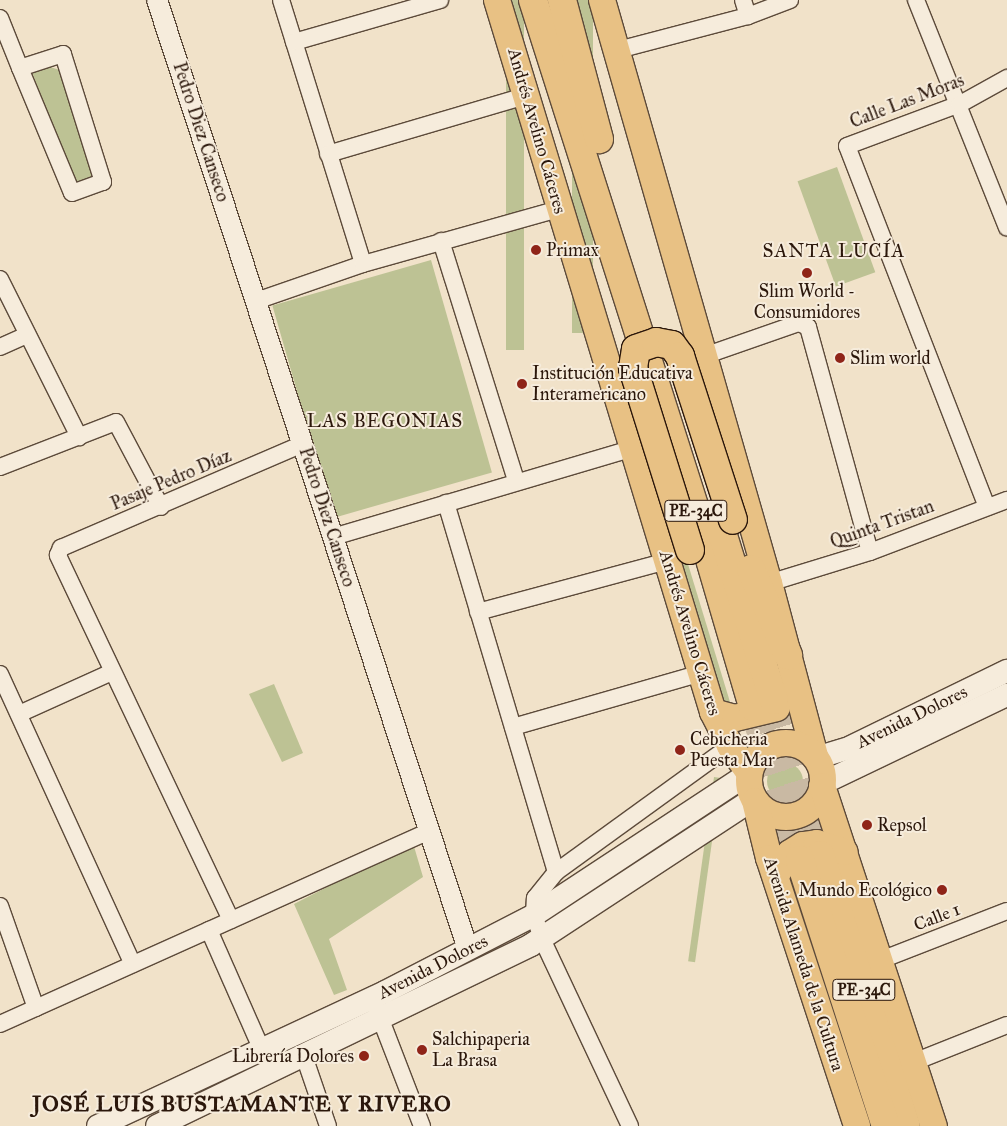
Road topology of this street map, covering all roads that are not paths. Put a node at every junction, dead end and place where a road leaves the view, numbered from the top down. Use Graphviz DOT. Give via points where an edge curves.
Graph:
graph roads {
  1 [pos="157,0"];
  2 [pos="281,0"];
  3 [pos="440,0"];
  4 [pos="497,0"];
  5 [pos="533,0"];
  6 [pos="562,0"];
  7 [pos="602,0"];
  8 [pos="743,0"];
  9 [pos="790,0"];
  10 [pos="916,0"];
  11 [pos="748,16"];
  12 [pos="0,18"];
  13 [pos="294,42"];
  14 [pos="618,50"];
  15 [pos="20,68"];
  16 [pos="1007,78"];
  17 [pos="528,95"];
  18 [pos="960,104"];
  19 [pos="328,154"];
  20 [pos="560,209"];
  21 [pos="1007,227"];
  22 [pos="441,241"];
  23 [pos="363,264"];
  24 [pos="0,279"];
  25 [pos="256,301"];
  26 [pos="27,335"];
  27 [pos="0,347"];
  28 [pos="704,356"];
  29 [pos="78,437"];
  30 [pos="303,444"];
  31 [pos="634,448"];
  32 [pos="0,467"];
  33 [pos="516,481"];
  34 [pos="1007,500"];
  35 [pos="446,503"];
  36 [pos="161,507"];
  37 [pos="987,507"];
  38 [pos="333,538"];
  39 [pos="870,552"];
  40 [pos="679,555"];
  41 [pos="770,583"];
  42 [pos="478,612"];
  43 [pos="788,655"];
  44 [pos="1007,671"];
  45 [pos="112,672"];
  46 [pos="701,673"];
  47 [pos="0,674"];
  48 [pos="1007,695"];
  49 [pos="768,698"];
  50 [pos="713,712"];
  51 [pos="19,714"];
  52 [pos="513,727"];
  53 [pos="730,746"];
  54 [pos="815,757"];
  55 [pos="823,784"];
  56 [pos="751,787"];
  57 [pos="428,832"];
  58 [pos="822,856"];
  59 [pos="556,872"];
  60 [pos="776,878"];
  61 [pos="0,906"];
  62 [pos="534,907"];
  63 [pos="1007,911"];
  64 [pos="231,920"];
  65 [pos="209,930"];
  66 [pos="542,939"];
  67 [pos="468,949"];
  68 [pos="881,960"];
  69 [pos="133,964"];
  70 [pos="373,998"];
  71 [pos="36,1008"];
  72 [pos="381,1020"];
  73 [pos="0,1024"];
  74 [pos="1007,1025"];
  75 [pos="262,1050"];
  76 [pos="304,1056"];
  77 [pos="914,1062"];
  78 [pos="98,1126"];
  79 [pos="157,1126"];
  80 [pos="328,1126"];
  81 [pos="422,1126"];
  82 [pos="630,1126"];
  83 [pos="857,1126"];
  84 [pos="886,1126"];
  85 [pos="906,1126"];
  86 [pos="934,1126"];
  1 -- 25 [label="street, Pedro Diez Canseco"];
  2 -- 13 [label="street"];
  3 -- 13 [label="street"];
  4 -- 17 [label="main road, Andrés Avelino Cáceres"];
  5 -- 49 [label="highway, Andrés Avelino Cáceres / PE-34C" via="697,515"];
  6 -- 49 [label="highway, Andrés Avelino Cáceres / PE-34C" via="588,106"];
  7 -- 14 [label="main road, Andrés Avelino Cáceres"];
  8 -- 11 [label="street"];
  9 -- 11 [label="street"];
  10 -- 18 [label="street"];
  11 -- 14 [label="street"];
  12 -- 15 [label="street"];
  13 -- 19 [label="street"];
  14 -- 28 [label="main road, Andrés Avelino Cáceres"];
  15 -- 15 [label="street" via="72,193 103,182 63,54"];
  16 -- 18 [label="street, Calle Las Moras"];
  17 -- 19 [label="street"];
  17 -- 20 [label="main road, Andrés Avelino Cáceres"];
  18 -- 21 [label="street"];
  18 -- 37 [label="street, Calle Las Moras" via="847,146"];
  19 -- 23 [label="street"];
  20 -- 22 [label="street"];
  20 -- 31 [label="main road, Andrés Avelino Cáceres"];
  22 -- 23 [label="street"];
  22 -- 33 [label="street"];
  23 -- 25 [label="street"];
  24 -- 26 [label="street"];
  25 -- 30 [label="street, Pedro Diez Canseco"];
  26 -- 27 [label="street"];
  26 -- 29 [label="street"];
  28 -- 39 [label="street" via="799,323 808,327"];
  28 -- 41 [label="main road, Andrés Avelino Cáceres"];
  29 -- 32 [label="street"];
  29 -- 36 [label="street" via="117,423"];
  30 -- 36 [label="street, Pasaje Pedro Díaz"];
  30 -- 38 [label="street, Pedro Diez Canseco"];
  31 -- 33 [label="street"];
  31 -- 40 [label="main road, Andrés Avelino Cáceres"];
  33 -- 35 [label="street"];
  34 -- 37 [label="street, Quinta Tristan"];
  35 -- 38 [label="street"];
  35 -- 42 [label="street"];
  36 -- 45 [label="street, Pasaje Pedro Díaz" via="61,548 58,555"];
  37 -- 39 [label="street, Quinta Tristan"];
  38 -- 57 [label="street, Pedro Diez Canseco"];
  39 -- 41 [label="street, Quinta Tristan"];
  40 -- 42 [label="street"];
  40 -- 43 [label="highway, bridge" via="633,368 636,349 656,342 672,345 680,356 733,520 762,599"];
  40 -- 46 [label="main road, Andrés Avelino Cáceres"];
  40 -- 49 [label="highway" via="733,678"];
  41 -- 43 [label="main road, Andrés Avelino Cáceres"];
  42 -- 52 [label="street"];
  43 -- 49 [label="main road, Andrés Avelino Cáceres"];
  44 -- 54 [label="main road, Avenida Dolores" via="851,747"];
  45 -- 51 [label="street"];
  45 -- 64 [label="street"];
  46 -- 50 [label="main road, Andrés Avelino Cáceres"];
  46 -- 52 [label="street"];
  47 -- 51 [label="street"];
  48 -- 55 [label="main road, Avenida Dolores"];
  49 -- 50 [label="main road" via="787,703 736,718"];
  49 -- 54 [label="main road, Andrés Avelino Cáceres"];
  50 -- 53 [label="main road, Andrés Avelino Cáceres"];
  51 -- 69 [label="street"];
  52 -- 59 [label="street"];
  53 -- 56 [label="main road, Andrés Avelino Cáceres"];
  53 -- 59 [label="street"];
  54 -- 55 [label="main road"];
  54 -- 56 [label="main road" via="794,743 770,745 757,756"];
  55 -- 56 [label="main road" via="811,808 794,816 775,816"];
  55 -- 58 [label="main road, Avenida Alameda de la Cultura"];
  56 -- 60 [label="main road, Avenida Alameda de la Cultura"];
  56 -- 62 [label="main road, Avenida Dolores"];
  56 -- 66 [label="main road, Avenida Dolores"];
  57 -- 64 [label="street"];
  57 -- 67 [label="street, Pedro Diez Canseco"];
  58 -- 60 [label="main road" via="817,843 803,846 780,864"];
  58 -- 68 [label="main road, Avenida Alameda de la Cultura"];
  58 -- 84 [label="highway, Avenida Alameda de la Cultura / PE-34C"];
  58 -- 85 [label="highway, Avenida Alameda de la Cultura / PE-34C"];
  59 -- 62 [label="street"];
  60 -- 83 [label="main road, Avenida Alameda de la Cultura"];
  61 -- 71 [label="street"];
  62 -- 66 [label="street"];
  62 -- 67 [label="main road, Avenida Dolores"];
  63 -- 68 [label="street, Calle 1"];
  64 -- 65 [label="street"];
  65 -- 69 [label="street"];
  65 -- 75 [label="street"];
  66 -- 72 [label="main road, Avenida Dolores"];
  66 -- 82 [label="street"];
  67 -- 70 [label="main road, Avenida Dolores"];
  68 -- 77 [label="main road, Avenida Alameda de la Cultura"];
  69 -- 71 [label="street"];
  70 -- 72 [label="street"];
  70 -- 75 [label="main road, Avenida Dolores"];
  71 -- 73 [label="street"];
  72 -- 76 [label="main road, Avenida Dolores"];
  72 -- 81 [label="street"];
  74 -- 77 [label="street"];
  75 -- 78 [label="main road, Avenida Dolores"];
  76 -- 79 [label="main road, Avenida Dolores"];
  76 -- 80 [label="street"];
  77 -- 86 [label="main road, Avenida Alameda de la Cultura"];
}
